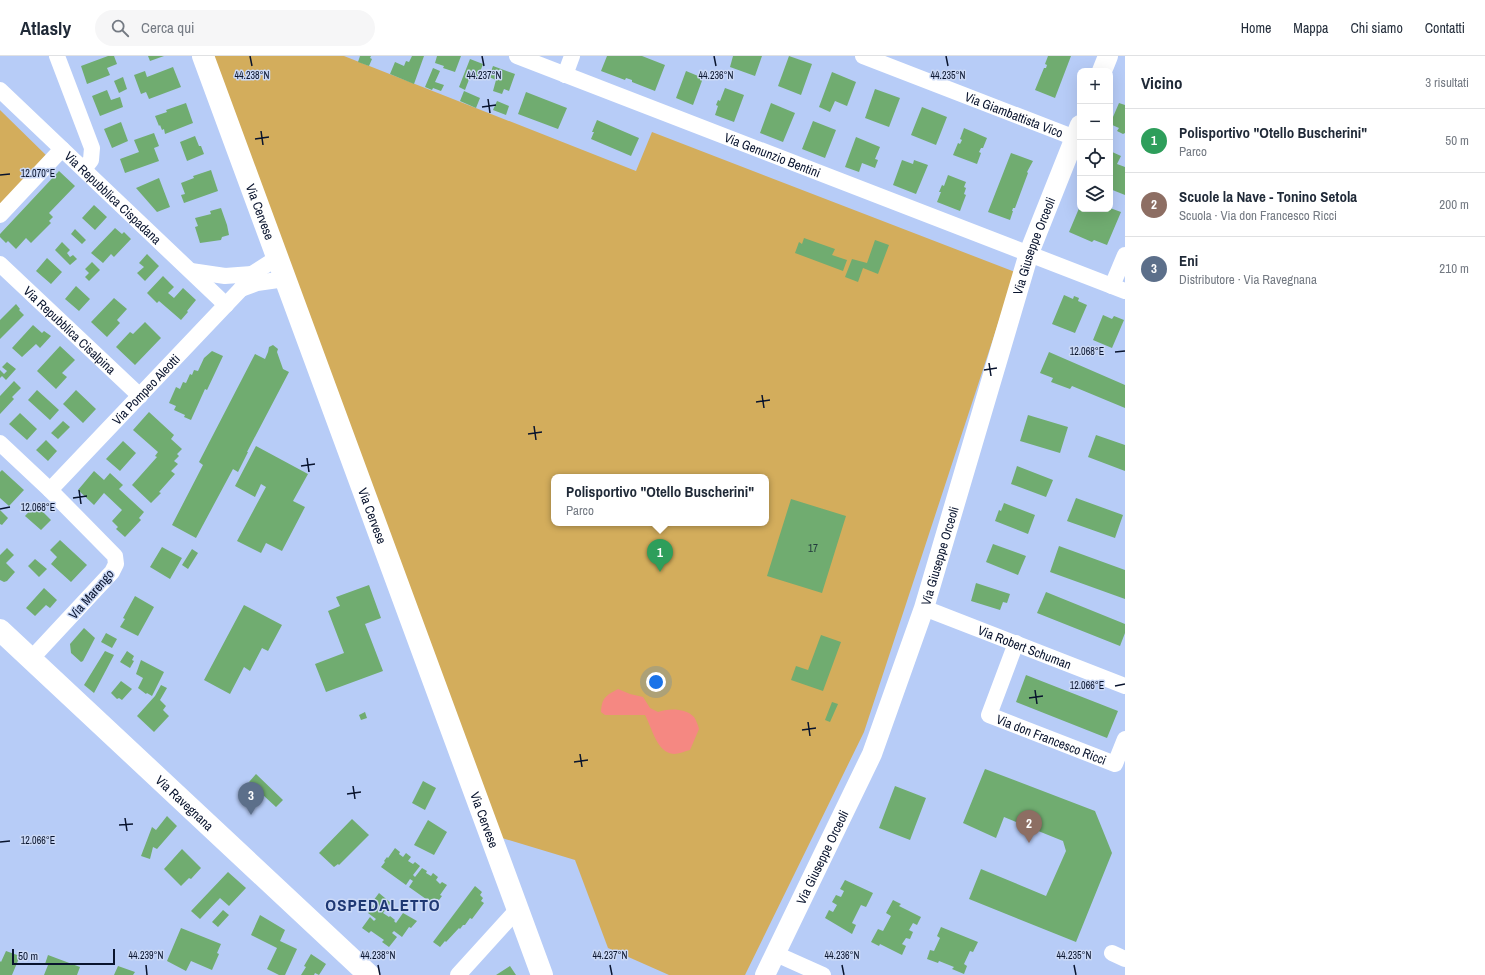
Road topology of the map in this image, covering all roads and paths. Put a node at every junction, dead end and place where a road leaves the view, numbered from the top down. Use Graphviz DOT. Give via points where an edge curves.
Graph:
graph roads {
  1 [pos="58,56"];
  2 [pos="203,56"];
  3 [pos="517,56"];
  4 [pos="572,56"];
  5 [pos="863,56"];
  6 [pos="1108,56"];
  7 [pos="1103,68"];
  8 [pos="566,75"];
  9 [pos="0,90"];
  10 [pos="1077,131"];
  11 [pos="62,149"];
  12 [pos="84,169"];
  13 [pos="0,215"];
  14 [pos="1029,254"];
  15 [pos="1125,255"];
  16 [pos="277,258"];
  17 [pos="0,264"];
  18 [pos="191,271"];
  19 [pos="252,274"];
  20 [pos="285,279"];
  21 [pos="241,289"];
  22 [pos="1118,289"];
  23 [pos="226,305"];
  24 [pos="140,396"];
  25 [pos="0,443"];
  26 [pos="50,490"];
  27 [pos="924,608"];
  28 [pos="0,630"];
  29 [pos="1016,643"];
  30 [pos="31,659"];
  31 [pos="1125,686"];
  32 [pos="1125,739"];
  33 [pos="518,910"];
  34 [pos="776,954"];
  35 [pos="369,975"];
  36 [pos="458,975"];
  37 [pos="542,975"];
  38 [pos="765,975"];
  39 [pos="823,975"];
  1 -- 12 [label="street" via="92,148 91,160"];
  2 -- 16 [label="main road, Via Cervese"];
  3 -- 8 [label="street, Via Genunzio Bentini"];
  4 -- 8 [label="street"];
  5 -- 10 [label="street, Via Giambattista Vico"];
  6 -- 7 [label="street"];
  8 -- 14 [label="street, Via Genunzio Bentini"];
  9 -- 11 [label="street, Via Repubblica Cispadana"];
  10 -- 14 [label="street, Via Giuseppe Orceoli"];
  11 -- 12 [label="street, Via Repubblica Cispadana"];
  11 -- 13 [label="street"];
  12 -- 18 [label="street, Via Repubblica Cispadana"];
  14 -- 22 [label="street, Via Genunzio Bentini"];
  14 -- 27 [label="street, Via Giuseppe Orceoli"];
  15 -- 22 [label="street"];
  16 -- 19 [label="street"];
  16 -- 20 [label="main road, Via Cervese"];
  17 -- 24 [label="street, Via Repubblica Cisalpina"];
  18 -- 19 [label="street" via="225,276"];
  18 -- 23 [label="street, Via Repubblica Cispadana"];
  19 -- 21 [label="street, Via Pompeo Aleotti"];
  20 -- 21 [label="street" via="257,283"];
  20 -- 33 [label="main road, Via Cervese"];
  21 -- 23 [label="street, Via Pompeo Aleotti"];
  23 -- 24 [label="street, Via Pompeo Aleotti"];
  24 -- 26 [label="street, Via Pompeo Aleotti"];
  25 -- 26 [label="street, Via Marengo"];
  26 -- 30 [label="street, Via Marengo" via="107,547 115,556 116,564 112,572"];
  27 -- 29 [label="street, Via Robert Schuman"];
  27 -- 34 [label="street, Via Giuseppe Orceoli" via="872,754"];
  28 -- 30 [label="main road, Via Ravegnana"];
  29 -- 31 [label="street, Via Robert Schuman"];
  29 -- 32 [label="street, Via don Francesco Ricci" via="989,715 1115,764"];
  30 -- 35 [label="main road, Via Ravegnana"];
  33 -- 36 [label="street"];
  33 -- 37 [label="main road, Via Cervese"];
  34 -- 38 [label="street, Via Giuseppe Orceoli"];
  34 -- 39 [label="street"];
}
